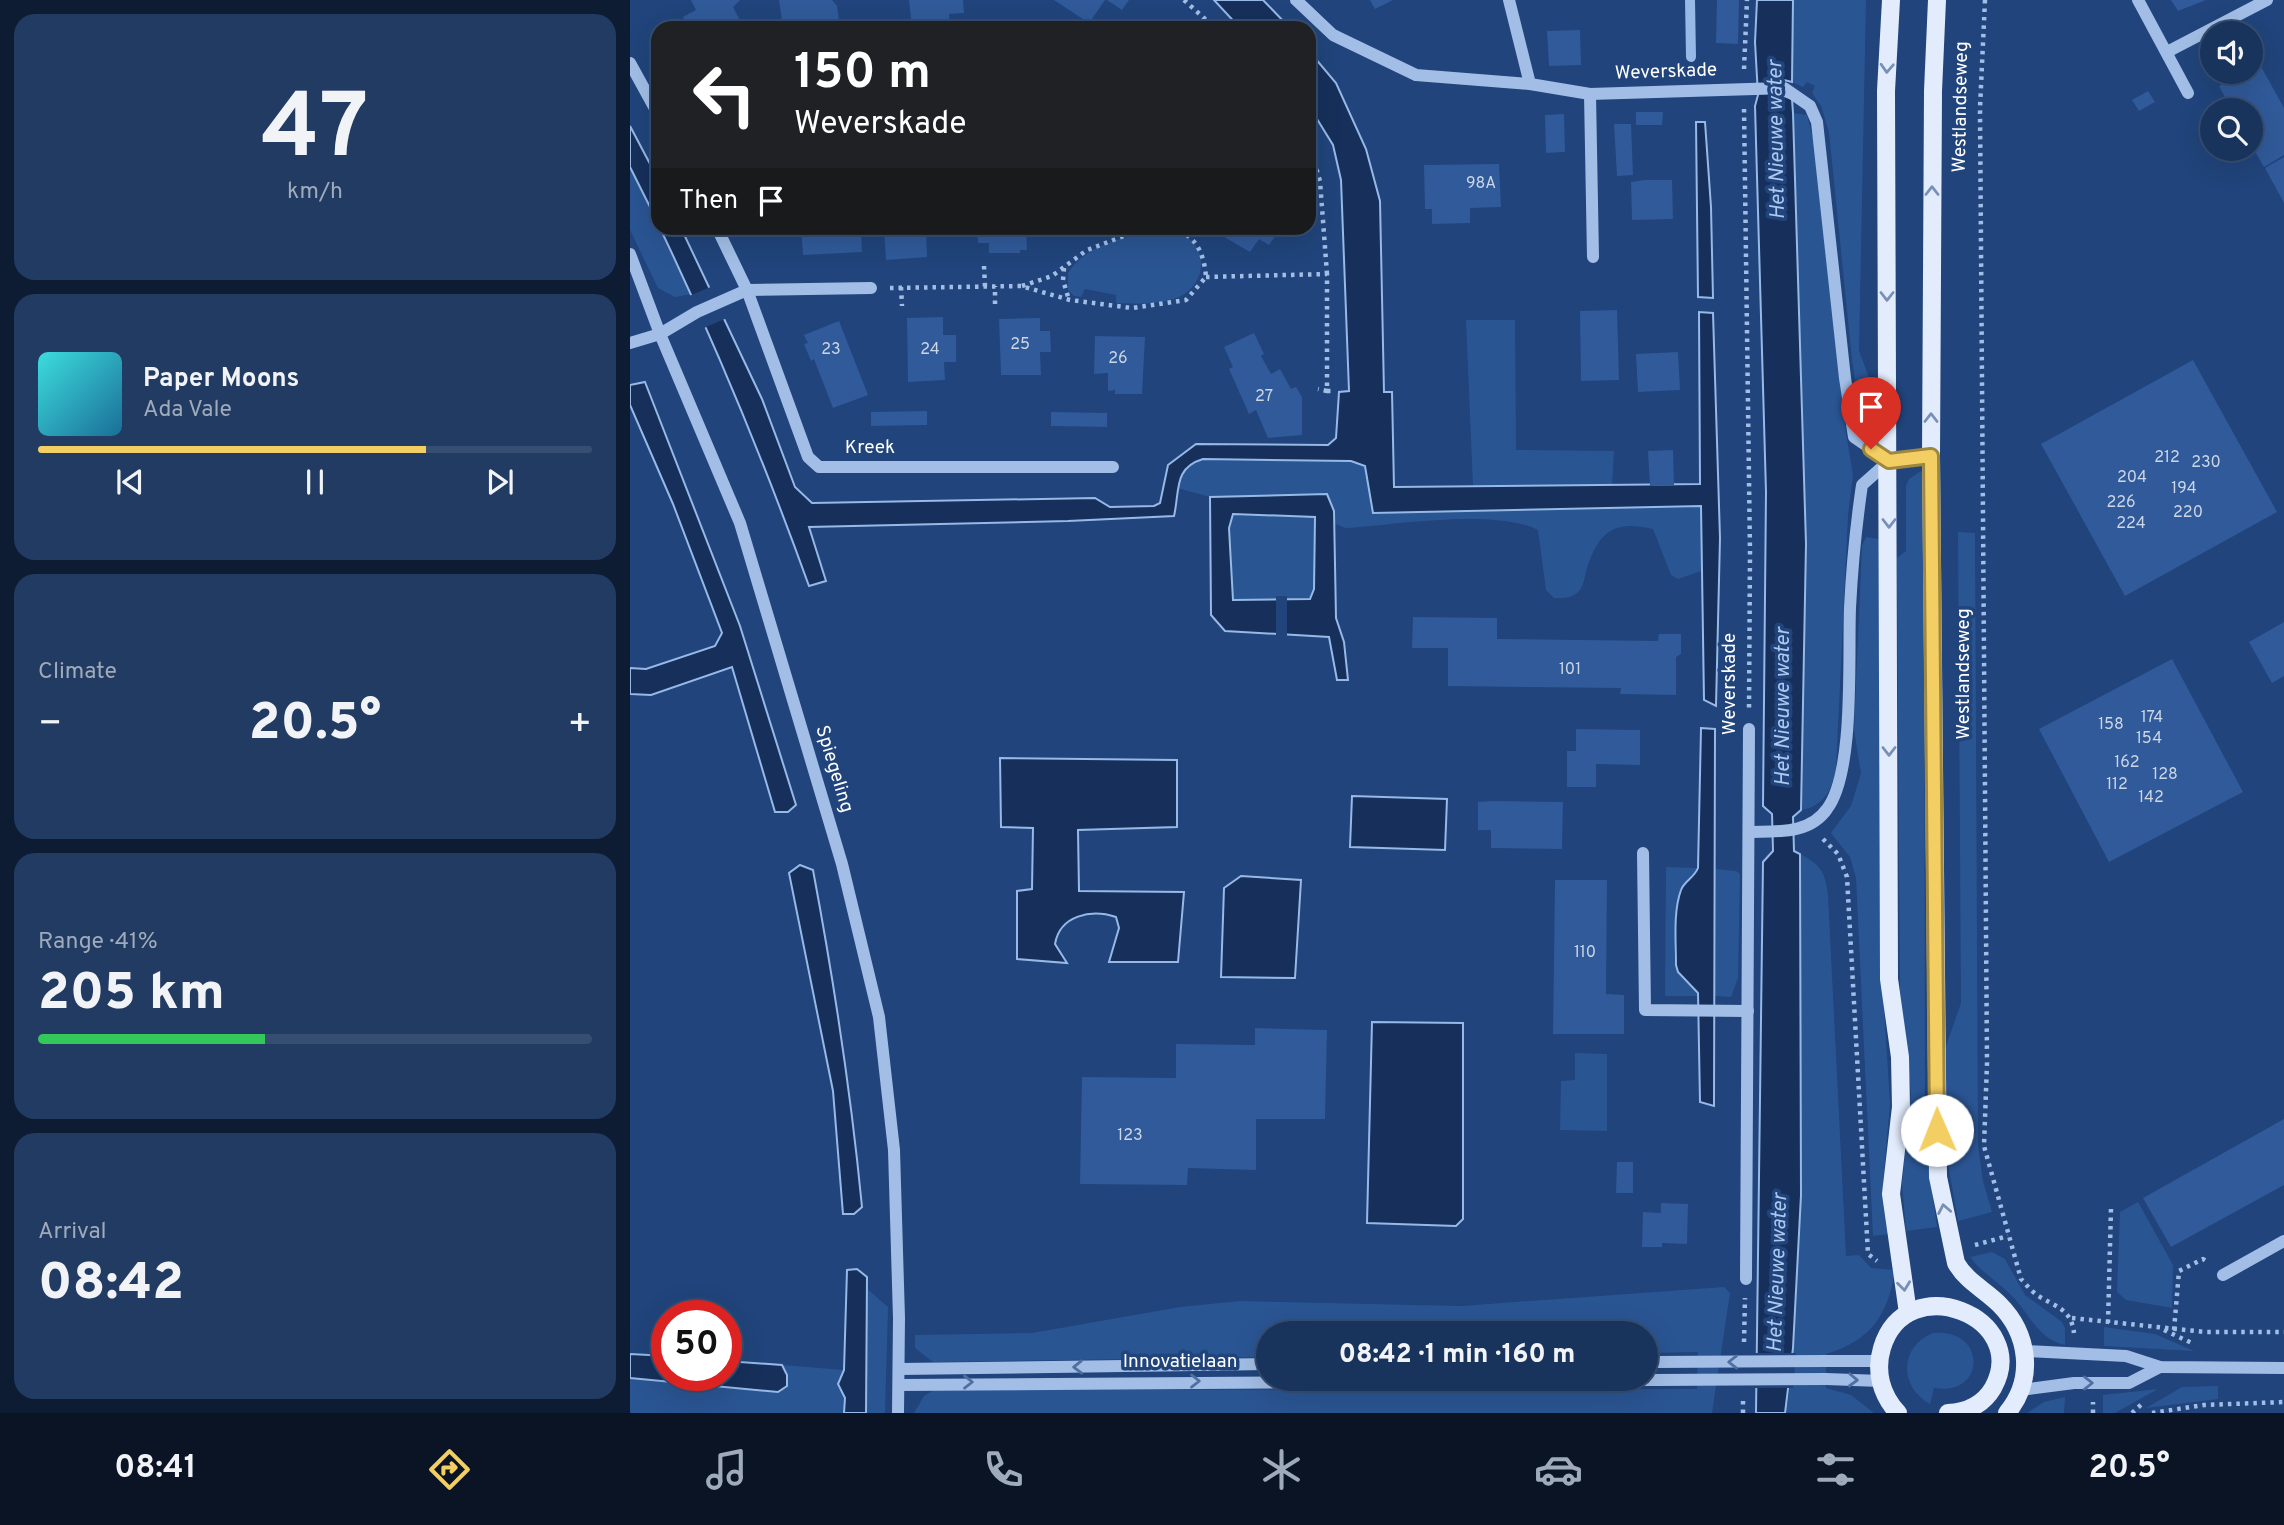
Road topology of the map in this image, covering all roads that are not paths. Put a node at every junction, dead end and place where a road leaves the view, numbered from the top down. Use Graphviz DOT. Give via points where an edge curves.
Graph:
graph roads {
  1 [pos="1296,0"];
  2 [pos="1509,0"];
  3 [pos="1891,0"];
  4 [pos="1937,0"];
  5 [pos="2138,0"];
  6 [pos="2267,0"];
  7 [pos="2167,52"];
  8 [pos="630,63"];
  9 [pos="1530,84"];
  10 [pos="2188,93"];
  11 [pos="1590,94"];
  12 [pos="651,101"];
  13 [pos="720,235"];
  14 [pos="630,254"];
  15 [pos="1593,257"];
  16 [pos="871,288"];
  17 [pos="747,290"];
  18 [pos="660,334"];
  19 [pos="630,343"];
  20 [pos="1931,456"];
  21 [pos="1889,461"];
  22 [pos="1113,467"];
  23 [pos="1749,729"];
  24 [pos="1749,832"];
  25 [pos="1643,853"];
  26 [pos="1748,1011"];
  27 [pos="2284,1241"];
  28 [pos="2223,1275"];
  29 [pos="1746,1279"];
  30 [pos="1908,1314"];
  31 [pos="1998,1349"];
  32 [pos="2025,1351"];
  33 [pos="1879,1361"];
  34 [pos="1658,1362"];
  35 [pos="1256,1364"];
  36 [pos="2160,1367"];
  37 [pos="2284,1367"];
  38 [pos="900,1369"];
  39 [pos="1881,1381"];
  40 [pos="899,1385"];
  41 [pos="2021,1390"];
  42 [pos="898,1413"];
  43 [pos="1898,1413"];
  44 [pos="1948,1413"];
  45 [pos="2007,1413"];
  1 -- 9 [label="street, Weverskade" via="1333,35 1416,75"];
  2 -- 9 [label="street"];
  3 -- 21 [label="main road, one-way" via="1886,91"];
  20 -- 4 [label="main road, Westlandseweg, one-way"];
  5 -- 7 [label="street"];
  6 -- 7 [label="street"];
  7 -- 10 [label="street"];
  8 -- 12 [label="street"];
  9 -- 11 [label="street, Weverskade"];
  11 -- 15 [label="street, Weverskade"];
  11 -- 21 [label="street, Weverskade" via="1784,88 1810,106 1817,122 1854,437"];
  13 -- 17 [label="street, Kreek"];
  14 -- 18 [label="street, Spiegeling"];
  16 -- 17 [label="street"];
  17 -- 18 [label="street"];
  17 -- 22 [label="street, Kreek" via="808,457 819,467"];
  18 -- 19 [label="street"];
  18 -- 38 [label="street, Spiegeling" via="740,523 845,877 879,1017 894,1150"];
  20 -- 21 [label="street"];
  32 -- 20 [label="main road, Westlandseweg, one-way" via="2013,1319 1962,1274 1952,1251 1937,1164"];
  21 -- 24 [label="street" via="1861,485 1840,785 1827,811 1802,829"];
  21 -- 30 [label="main road, one-way" via="1889,979 1900,1057 1901,1107 1891,1194"];
  23 -- 24 [label="street, Weverskade"];
  24 -- 26 [label="street, Weverskade"];
  25 -- 26 [label="street" via="1645,1010"];
  26 -- 29 [label="street, Weverskade"];
  27 -- 28 [label="street"];
  30 -- 31 [label="main road" via="1938,1306 1959,1309 1984,1324"];
  30 -- 33 [label="main road" via="1888,1334"];
  31 -- 32 [label="main road"];
  31 -- 44 [label="main road" via="1998,1376 1990,1393 1970,1409"];
  32 -- 36 [label="street" via="2126,1356"];
  32 -- 41 [label="main road"];
  33 -- 34 [label="street, one-way, bridge"];
  33 -- 39 [label="main road"];
  35 -- 38 [label="street, Innovatielaan, one-way"];
  36 -- 37 [label="street"];
  41 -- 36 [label="street, one-way" via="2074,1383 2129,1383"];
  38 -- 40 [label="street, Spiegeling"];
  40 -- 39 [label="street, Innovatielaan, one-way, bridge"];
  39 -- 43 [label="main road"];
  40 -- 42 [label="street, Spiegeling"];
  41 -- 45 [label="main road"];
}
